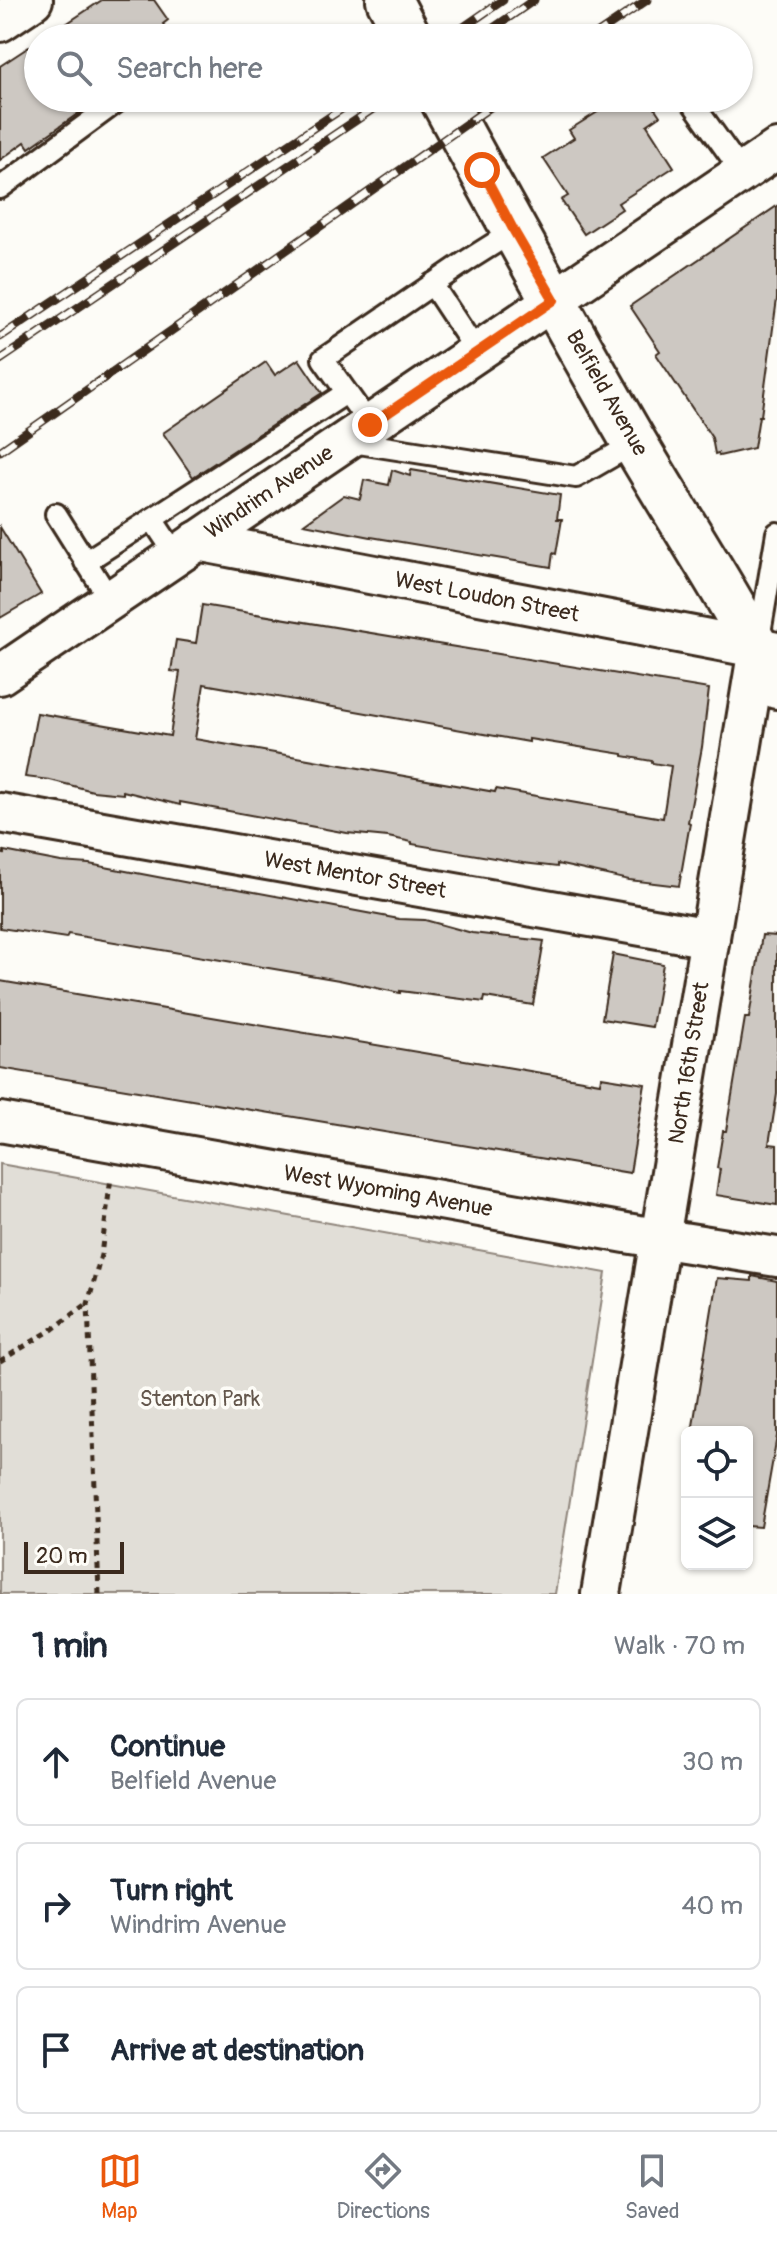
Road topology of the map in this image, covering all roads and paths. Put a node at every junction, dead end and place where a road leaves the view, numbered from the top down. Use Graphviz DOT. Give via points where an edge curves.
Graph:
graph roads {
  1 [pos="33,0"];
  2 [pos="389,0"];
  3 [pos="0,22"];
  4 [pos="402,24"];
  5 [pos="103,112"];
  6 [pos="450,112"];
  7 [pos="699,112"];
  8 [pos="777,149"];
  9 [pos="742,172"];
  10 [pos="0,188"];
  11 [pos="514,231"];
  12 [pos="432,284"];
  13 [pos="554,300"];
  14 [pos="477,352"];
  15 [pos="346,393"];
  16 [pos="357,433"];
  17 [pos="635,443"];
  18 [pos="56,514"];
  19 [pos="152,519"];
  20 [pos="777,533"];
  21 [pos="187,548"];
  22 [pos="85,562"];
  23 [pos="110,600"];
  24 [pos="771,662"];
  25 [pos="0,675"];
  26 [pos="0,813"];
  27 [pos="710,938"];
  28 [pos="0,1122"];
  29 [pos="116,1143"];
  30 [pos="662,1239"];
  31 [pos="777,1257"];
  32 [pos="88,1304"];
  33 [pos="0,1361"];
  34 [pos="99,1594"];
  35 [pos="601,1594"];
  1 -- 3 [label="street"];
  2 -- 4 [label="main road"];
  5 -- 10 [label="lane"];
  6 -- 11 [label="main road, Belfield Avenue"];
  7 -- 9 [label="lane"];
  8 -- 9 [label="street, Windrim Avenue"];
  9 -- 13 [label="street, Windrim Avenue"];
  11 -- 12 [label="lane"];
  11 -- 13 [label="main road, Belfield Avenue"];
  12 -- 14 [label="lane"];
  12 -- 15 [label="lane" via="323,359"];
  13 -- 14 [label="street, Windrim Avenue"];
  13 -- 17 [label="main road, Belfield Avenue"];
  14 -- 16 [label="street, Windrim Avenue"];
  15 -- 16 [label="lane"];
  15 -- 19 [label="lane"];
  16 -- 17 [label="lane" via="576,477"];
  16 -- 21 [label="street, Windrim Avenue"];
  17 -- 24 [label="main road, Belfield Avenue"];
  18 -- 22 [label="lane"];
  19 -- 21 [label="lane"];
  19 -- 22 [label="lane"];
  20 -- 24 [label="lane, North 16th Street"];
  21 -- 23 [label="street, Windrim Avenue"];
  21 -- 24 [label="street, West Loudon Street"];
  22 -- 23 [label="lane"];
  23 -- 25 [label="street, Windrim Avenue"];
  24 -- 27 [label="street, North 16th Street"];
  26 -- 27 [label="street, West Mentor Street"];
  27 -- 30 [label="street, North 16th Street"];
  28 -- 29 [label="street, West Wyoming Avenue"];
  29 -- 30 [label="street, West Wyoming Avenue"];
  29 -- 32 [label="path" via="101,1255"];
  30 -- 31 [label="street, West Wyoming Avenue"];
  30 -- 35 [label="street, North 16th Street"];
  32 -- 33 [label="path"];
  32 -- 34 [label="path"];
}
